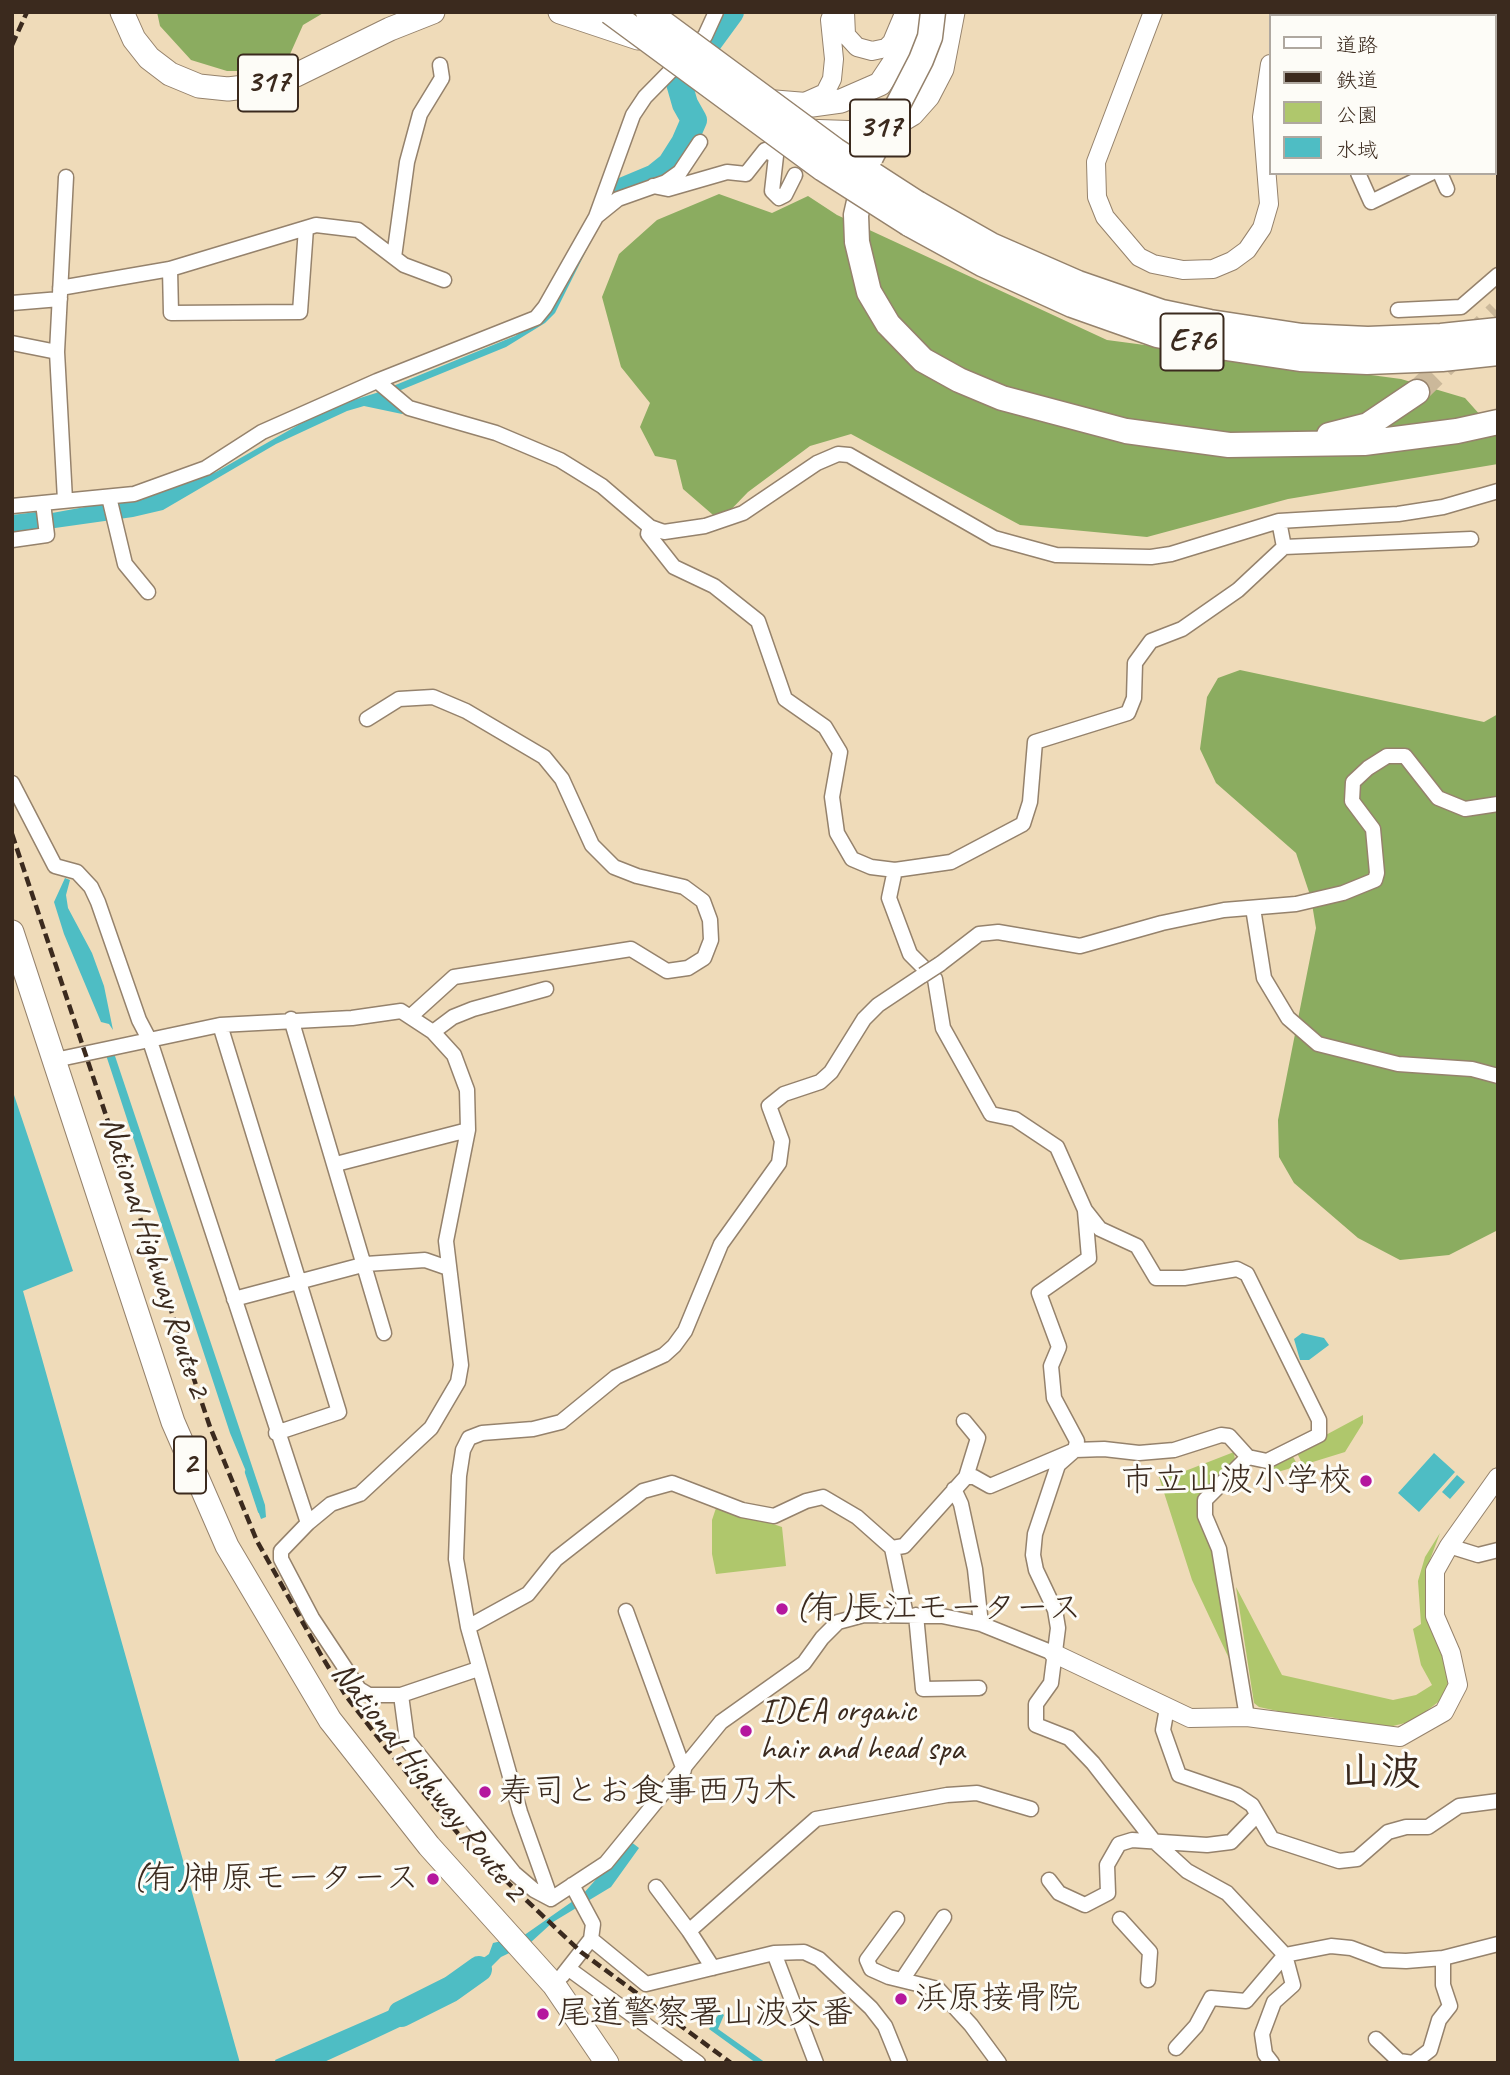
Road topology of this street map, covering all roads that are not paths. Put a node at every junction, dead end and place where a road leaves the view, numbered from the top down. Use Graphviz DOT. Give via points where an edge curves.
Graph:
graph roads {
  1 [pos="122,12"];
  2 [pos="433,12"];
  3 [pos="560,12"];
  4 [pos="610,12"];
  5 [pos="648,12"];
  6 [pos="716,12"];
  7 [pos="833,12"];
  8 [pos="845,12"];
  9 [pos="903,12"];
  10 [pos="912,12"];
  11 [pos="933,12"];
  12 [pos="953,12"];
  13 [pos="963,12"];
  14 [pos="1153,12"];
  15 [pos="638,38"];
  16 [pos="440,65"];
  17 [pos="942,69"];
  18 [pos="1268,80"];
  19 [pos="797,104"];
  20 [pos="700,142"];
  21 [pos="795,175"];
  22 [pos="1359,175"];
  23 [pos="1428,175"];
  24 [pos="1441,175"];
  25 [pos="66,177"];
  26 [pos="653,187"];
  27 [pos="1447,189"];
  28 [pos="913,213"];
  29 [pos="596,217"];
  30 [pos="306,228"];
  31 [pos="394,257"];
  32 [pos="170,269"];
  33 [pos="1498,275"];
  34 [pos="444,279"];
  35 [pos="60,293"];
  36 [pos="12,303"];
  37 [pos="1398,310"];
  38 [pos="1498,330"];
  39 [pos="12,344"];
  40 [pos="57,352"];
  41 [pos="1498,353"];
  42 [pos="385,388"];
  43 [pos="1417,393"];
  44 [pos="1498,422"];
  45 [pos="1126,431"];
  46 [pos="1498,491"];
  47 [pos="109,497"];
  48 [pos="65,500"];
  49 [pos="43,503"];
  50 [pos="12,506"];
  51 [pos="1279,521"];
  52 [pos="650,527"];
  53 [pos="1471,539"];
  54 [pos="12,540"];
  55 [pos="1284,547"];
  56 [pos="148,592"];
  57 [pos="367,719"];
  58 [pos="12,783"];
  59 [pos="1498,804"];
  60 [pos="895,870"];
  61 [pos="1252,908"];
  62 [pos="12,932"];
  63 [pos="546,989"];
  64 [pos="411,1016"];
  65 [pos="291,1020"];
  66 [pos="220,1025"];
  67 [pos="433,1032"];
  68 [pos="150,1041"];
  69 [pos="55,1060"];
  70 [pos="1498,1076"];
  71 [pos="468,1130"];
  72 [pos="335,1164"];
  73 [pos="1085,1210"];
  74 [pos="1124,1241"];
  75 [pos="1087,1242"];
  76 [pos="366,1264"];
  77 [pos="448,1268"];
  78 [pos="298,1280"];
  79 [pos="234,1299"];
  80 [pos="384,1334"];
  81 [pos="964,1421"];
  82 [pos="276,1433"];
  83 [pos="1075,1450"];
  84 [pos="1248,1457"];
  85 [pos="966,1477"];
  86 [pos="1498,1477"];
  87 [pos="954,1489"];
  88 [pos="307,1523"];
  89 [pos="1449,1546"];
  90 [pos="892,1548"];
  91 [pos="1498,1550"];
  92 [pos="626,1611"];
  93 [pos="911,1615"];
  94 [pos="981,1624"];
  95 [pos="468,1627"];
  96 [pos="1053,1653"];
  97 [pos="478,1669"];
  98 [pos="979,1688"];
  99 [pos="401,1695"];
  100 [pos="1167,1708"];
  101 [pos="1247,1717"];
  102 [pos="684,1770"];
  103 [pos="1498,1801"];
  104 [pos="1031,1809"];
  105 [pos="1256,1816"];
  106 [pos="1153,1840"];
  107 [pos="1049,1880"];
  108 [pos="572,1885"];
  109 [pos="656,1886"];
  110 [pos="551,1899"];
  111 [pos="944,1917"];
  112 [pos="897,1919"];
  113 [pos="1121,1919"];
  114 [pos="689,1931"];
  115 [pos="591,1939"];
  116 [pos="1498,1944"];
  117 [pos="774,1953"];
  118 [pos="1285,1955"];
  119 [pos="1443,1958"];
  120 [pos="712,1968"];
  121 [pos="561,1977"];
  122 [pos="902,1980"];
  123 [pos="1148,1980"];
  124 [pos="1376,2039"];
  125 [pos="1176,2049"];
  126 [pos="607,2063"];
  127 [pos="698,2063"];
  128 [pos="816,2063"];
  129 [pos="900,2063"];
  130 [pos="999,2063"];
  131 [pos="1272,2063"];
  1 -- 2 [label="highway, 317" via="134,39 170,74 199,86 228,89 296,75"];
  3 -- 15 [label="highway"];
  4 -- 28 [label="highway, E76, bridge" via="823,169"];
  5 -- 28 [label="highway, E76, bridge"];
  6 -- 29 [label="street" via="705,36 633,115"];
  7 -- 19 [label="street" via="832,79 825,93"];
  8 -- 9 [label="street" via="846,35 857,47 872,51 892,42"];
  10 -- 19 [label="highway, 317" via="904,47 880,83 841,101"];
  11 -- 45 [label="highway, bridge" via="921,60 871,156 856,215 869,292 888,324 923,360 959,380 1002,398"];
  12 -- 17 [label="highway, 317"];
  13 -- 17 [label="street"];
  14 -- 18 [label="street" via="1096,162 1097,197 1105,217 1132,250 1153,264 1213,269 1247,250 1262,228 1269,204 1262,117"];
  16 -- 31 [label="street" via="442,78 420,114 407,162"];
  17 -- 19 [label="highway, 317" via="912,114 863,133 784,129 743,99"];
  20 -- 26 [label="street" via="680,172"];
  21 -- 26 [label="street" via="779,198 772,191 776,156 765,150 746,174 727,172 668,189"];
  22 -- 23 [label="street" via="1371,202"];
  24 -- 27 [label="street"];
  25 -- 35 [label="street"];
  26 -- 29 [label="street" via="618,199"];
  28 -- 38 [label="highway, E76" via="1078,283 1162,312 1210,322 1302,336 1368,339"];
  28 -- 41 [label="highway, E76" via="982,264 1061,301 1169,337 1300,359 1380,361"];
  29 -- 42 [label="street" via="536,318"];
  30 -- 31 [label="street" via="358,230"];
  30 -- 32 [label="street"];
  30 -- 32 [label="street" via="300,312 171,313"];
  31 -- 34 [label="street"];
  32 -- 35 [label="street"];
  33 -- 37 [label="street" via="1461,307"];
  35 -- 36 [label="street"];
  35 -- 40 [label="street"];
  39 -- 40 [label="street"];
  40 -- 48 [label="street"];
  42 -- 47 [label="street" via="262,432 206,468 134,494"];
  42 -- 52 [label="street" via="410,408 496,433 560,460 602,485"];
  43 -- 45 [label="highway" via="1368,425 1331,435 1230,439"];
  44 -- 45 [label="highway" via="1351,444 1230,445"];
  46 -- 51 [label="street" via="1398,514"];
  47 -- 48 [label="street"];
  47 -- 56 [label="street" via="125,564"];
  48 -- 49 [label="street"];
  49 -- 50 [label="street"];
  49 -- 54 [label="street" via="47,535"];
  51 -- 52 [label="street" via="1171,554 1056,555 994,538 849,455 838,454 743,513 705,526 664,532"];
  51 -- 55 [label="street"];
  52 -- 60 [label="street" via="648,534 674,567 714,586 758,621 785,699 825,727 840,752 832,797 837,833 852,859"];
  53 -- 55 [label="street"];
  55 -- 60 [label="street" via="1238,590 1182,629 1151,641 1135,663 1134,698 1128,713 1035,742 1030,802 1023,824 951,862"];
  57 -- 64 [label="street" via="399,699 433,697 466,711 544,757 562,779 592,845 614,867 684,887 703,901 710,920 711,940 704,958 688,968 667,971 631,949 454,977"];
  58 -- 68 [label="street" via="55,866 77,872 91,887"];
  59 -- 61 [label="street" via="1465,809 1438,798 1405,755 1387,757 1353,782 1352,801 1373,829 1375,880 1296,904"];
  60 -- 73 [label="street" via="889,898 899,930 910,954 935,979 943,1028 991,1114 1015,1119 1057,1147"];
  61 -- 70 [label="street" via="1265,978 1289,1017 1318,1044 1398,1064 1472,1069"];
  61 -- 95 [label="street, bridge" via="1162,923 1080,946 998,932 979,934 878,1005 831,1072 820,1082 784,1094 769,1107 782,1140 779,1163 721,1244 685,1331 674,1346 616,1377 561,1422 469,1438 459,1476 456,1559"];
  62 -- 69 [label="highway, National Highway Route 2 / 2"];
  63 -- 67 [label="street" via="473,1009"];
  64 -- 65 [label="street" via="401,1011"];
  64 -- 67 [label="street"];
  65 -- 66 [label="street"];
  65 -- 72 [label="street"];
  66 -- 68 [label="street"];
  66 -- 78 [label="street"];
  67 -- 71 [label="street" via="454,1055 467,1090"];
  68 -- 69 [label="street"];
  68 -- 79 [label="street"];
  69 -- 121 [label="highway, National Highway Route 2 / 2" via="173,1422 226,1546 330,1720 501,1930 522,1952"];
  71 -- 72 [label="street"];
  71 -- 77 [label="street" via="446,1241"];
  72 -- 76 [label="street"];
  73 -- 74 [label="street" via="1100,1229"];
  73 -- 75 [label="street"];
  74 -- 75 [label="street"];
  74 -- 84 [label="street" via="1137,1247 1156,1278 1237,1269 1247,1275 1319,1420 1319,1435 1267,1461"];
  75 -- 83 [label="street" via="1088,1258 1039,1293 1059,1347 1051,1366 1054,1398 1077,1441"];
  76 -- 77 [label="street" via="425,1260"];
  76 -- 78 [label="street"];
  76 -- 80 [label="street"];
  77 -- 88 [label="street" via="461,1365 446,1406 431,1428 360,1494 331,1504"];
  78 -- 79 [label="street"];
  78 -- 82 [label="street" via="339,1412"];
  79 -- 82 [label="street"];
  81 -- 85 [label="street" via="978,1438"];
  82 -- 88 [label="street"];
  83 -- 84 [label="street" via="1174,1450 1221,1435 1229,1436"];
  83 -- 85 [label="street" via="990,1486"];
  83 -- 96 [label="street" via="1058,1465 1035,1534 1036,1570 1055,1610 1058,1628"];
  84 -- 101 [label="street" via="1205,1500 1205,1516 1219,1549"];
  85 -- 87 [label="street"];
  86 -- 89 [label="street"];
  87 -- 90 [label="street" via="904,1546"];
  87 -- 94 [label="street" via="972,1556"];
  88 -- 99 [label="street" via="281,1551 281,1559 312,1618 359,1689 369,1695"];
  89 -- 91 [label="street" via="1478,1555"];
  89 -- 101 [label="street" via="1436,1571 1434,1616 1451,1653 1458,1685 1444,1712 1399,1737"];
  90 -- 93 [label="street"];
  90 -- 95 [label="street" via="857,1517 823,1497 774,1516 742,1510 672,1483 643,1491 556,1559 528,1594"];
  92 -- 102 [label="street"];
  93 -- 94 [label="street"];
  93 -- 98 [label="street" via="923,1689"];
  93 -- 102 [label="street" via="864,1615 838,1622 804,1663 721,1722"];
  94 -- 96 [label="street"];
  95 -- 97 [label="street"];
  96 -- 100 [label="street"];
  96 -- 106 [label="street" via="1051,1683 1036,1703 1036,1725 1069,1738"];
  97 -- 99 [label="street"];
  97 -- 110 [label="street"];
  99 -- 110 [label="street" via="407,1740 514,1872"];
  100 -- 101 [label="street" via="1189,1718"];
  100 -- 105 [label="street" via="1163,1730 1179,1775 1237,1795 1252,1805"];
  102 -- 108 [label="street" via="606,1863"];
  103 -- 105 [label="street" via="1459,1806 1428,1827 1388,1832 1357,1859 1339,1861 1272,1839"];
  104 -- 114 [label="street" via="976,1793 822,1816"];
  105 -- 106 [label="street" via="1231,1842 1207,1845"];
  106 -- 107 [label="street" via="1119,1844 1107,1865 1108,1893 1086,1905 1059,1893"];
  106 -- 118 [label="street" via="1187,1871 1227,1893"];
  108 -- 110 [label="street"];
  108 -- 115 [label="street" via="593,1924"];
  109 -- 114 [label="street"];
  111 -- 122 [label="street"];
  112 -- 122 [label="street" via="867,1960 871,1969"];
  113 -- 123 [label="street" via="1150,1952"];
  114 -- 120 [label="street"];
  115 -- 120 [label="street" via="646,1984"];
  115 -- 121 [label="street"];
  116 -- 119 [label="street"];
  117 -- 120 [label="street"];
  117 -- 128 [label="street"];
  117 -- 129 [label="street" via="804,1952 819,1959 885,2026"];
  118 -- 119 [label="street" via="1331,1946 1383,1959"];
  118 -- 125 [label="street" via="1246,2001 1211,1998"];
  118 -- 131 [label="street" via="1293,1985 1274,2002 1262,2034 1265,2054"];
  119 -- 124 [label="street" via="1443,1985 1450,2006 1438,2020 1430,2050 1413,2063 1399,2061"];
  121 -- 126 [label="highway, National Highway Route 2 / 2"];
  121 -- 127 [label="street"];
  122 -- 130 [label="street" via="938,1989"];
}
